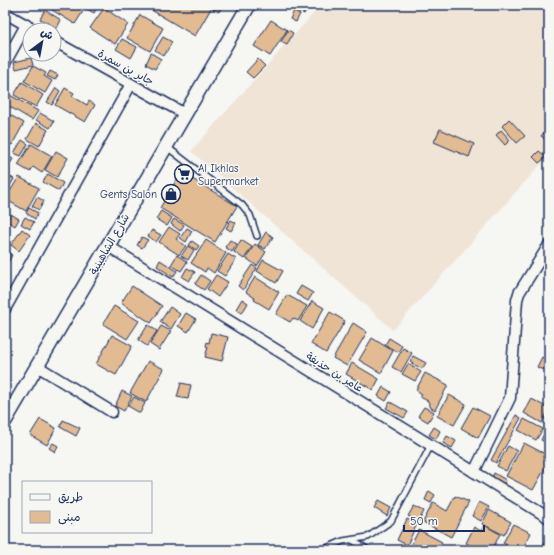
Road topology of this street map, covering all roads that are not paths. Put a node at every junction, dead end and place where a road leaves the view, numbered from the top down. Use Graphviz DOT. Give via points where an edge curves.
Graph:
graph roads {
  1 [pos="249,5"];
  2 [pos="5,13"];
  3 [pos="22,23"];
  4 [pos="22,40"];
  5 [pos="62,45"];
  6 [pos="5,63"];
  7 [pos="131,84"];
  8 [pos="185,114"];
  9 [pos="166,146"];
  10 [pos="257,236"];
  11 [pos="549,245"];
  12 [pos="108,246"];
  13 [pos="5,309"];
  14 [pos="37,366"];
  15 [pos="112,412"];
  16 [pos="5,421"];
  17 [pos="431,446"];
  18 [pos="474,472"];
  19 [pos="549,518"];
  20 [pos="352,540"];
  21 [pos="549,547"];
  22 [pos="322,550"];
  23 [pos="368,550"];
  24 [pos="548,550"];
  1 -- 8 [label="street, شارع الشاهينية"];
  2 -- 3 [label="street"];
  4 -- 6 [label="street"];
  5 -- 7 [label="street, جابر بن سمرة"];
  7 -- 8 [label="street, جابر بن سمرة"];
  7 -- 13 [label="street"];
  8 -- 9 [label="street, شارع الشاهينية"];
  9 -- 10 [label="lane" via="242,205 252,220"];
  9 -- 12 [label="street, شارع الشاهينية"];
  11 -- 18 [label="street" via="519,293 509,402"];
  12 -- 14 [label="street, شارع الشاهينية"];
  12 -- 17 [label="street, عامر بن حذيفة"];
  14 -- 15 [label="street"];
  14 -- 16 [label="street, شارع الشاهينية"];
  17 -- 18 [label="street, عامر بن حذيفة"];
  17 -- 20 [label="lane" via="391,521 368,537"];
  18 -- 19 [label="street, عامر بن حذيفة"];
  20 -- 22 [label="lane"];
  20 -- 23 [label="lane"];
  21 -- 24 [label="street"];
}
